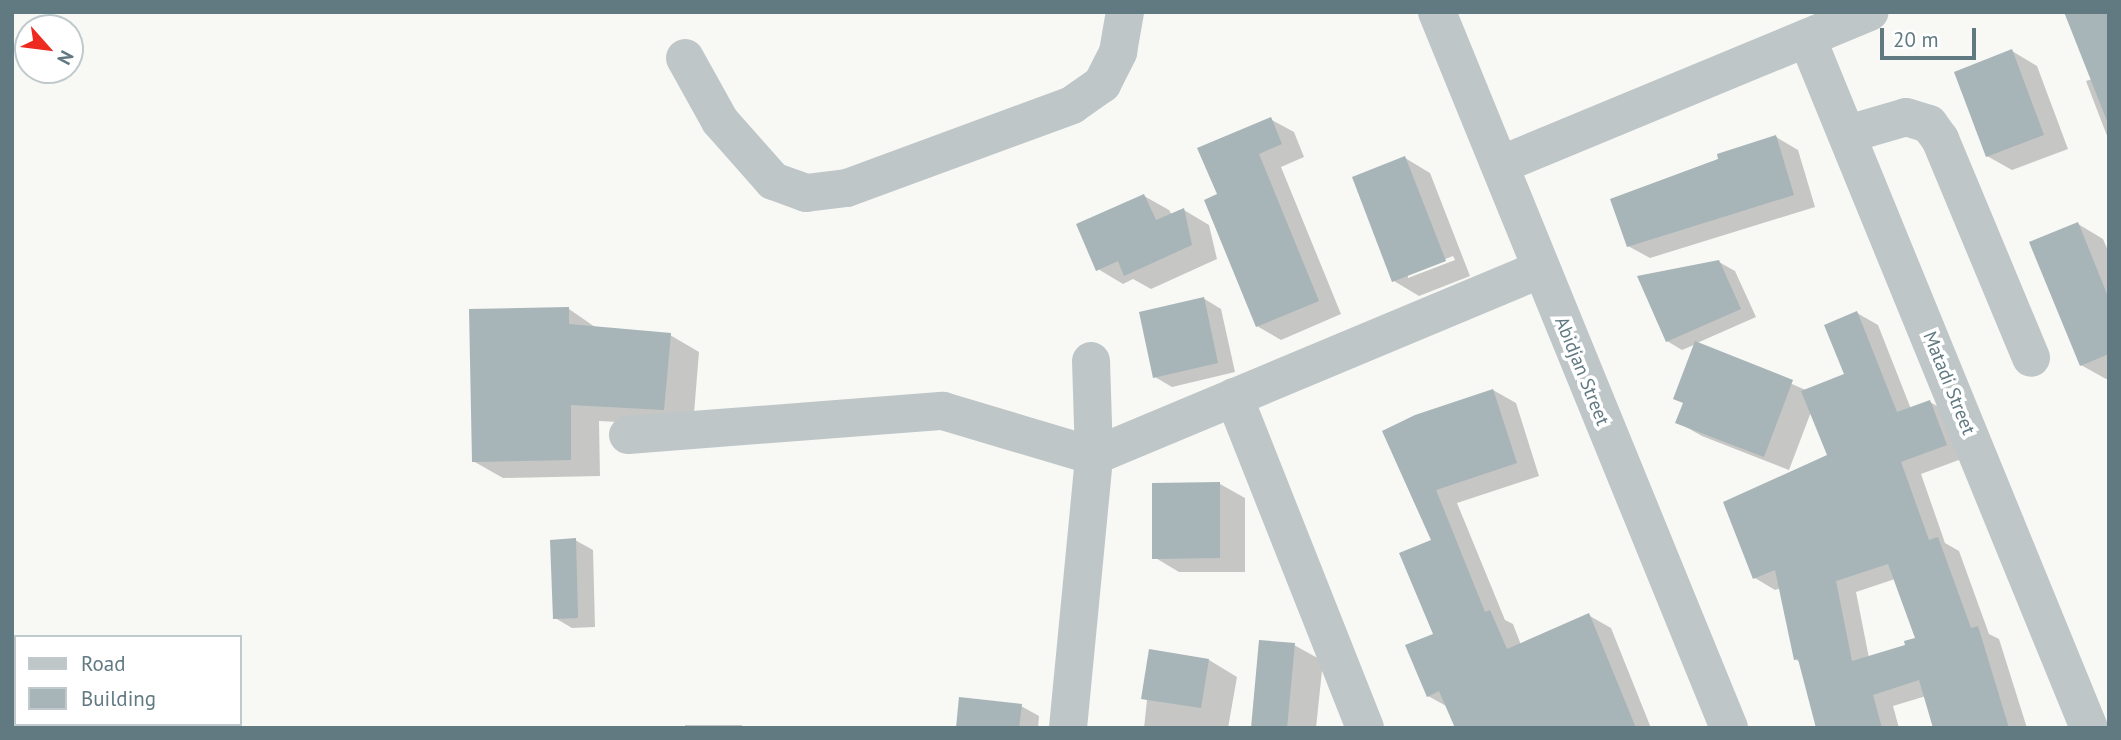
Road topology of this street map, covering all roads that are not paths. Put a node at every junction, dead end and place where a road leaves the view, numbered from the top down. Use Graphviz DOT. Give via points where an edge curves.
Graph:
graph roads {
  1 [pos="1125,12"];
  2 [pos="1437,12"];
  3 [pos="1870,12"];
  4 [pos="1807,38"];
  5 [pos="685,58"];
  6 [pos="1847,134"];
  7 [pos="1500,165"];
  8 [pos="1540,269"];
  9 [pos="2031,358"];
  10 [pos="1091,360"];
  11 [pos="1234,397"];
  12 [pos="628,435"];
  13 [pos="1094,456"];
  14 [pos="1068,728"];
  15 [pos="1366,728"];
  16 [pos="1729,728"];
  17 [pos="2089,728"];
  1 -- 5 [label="street" via="1118,52 1102,84 1072,105 846,188 806,192 773,181 720,121"];
  2 -- 7 [label="street, Abidjan Street"];
  3 -- 4 [label="street"];
  4 -- 6 [label="street, Matadi Street"];
  4 -- 7 [label="street"];
  6 -- 9 [label="street" via="1906,117 1929,124 1940,139"];
  6 -- 17 [label="street, Matadi Street"];
  7 -- 8 [label="street, Abidjan Street"];
  8 -- 11 [label="street"];
  8 -- 16 [label="street, Abidjan Street"];
  10 -- 13 [label="street"];
  11 -- 13 [label="street"];
  11 -- 15 [label="street"];
  12 -- 13 [label="street" via="943,411"];
  13 -- 14 [label="street"];
}
